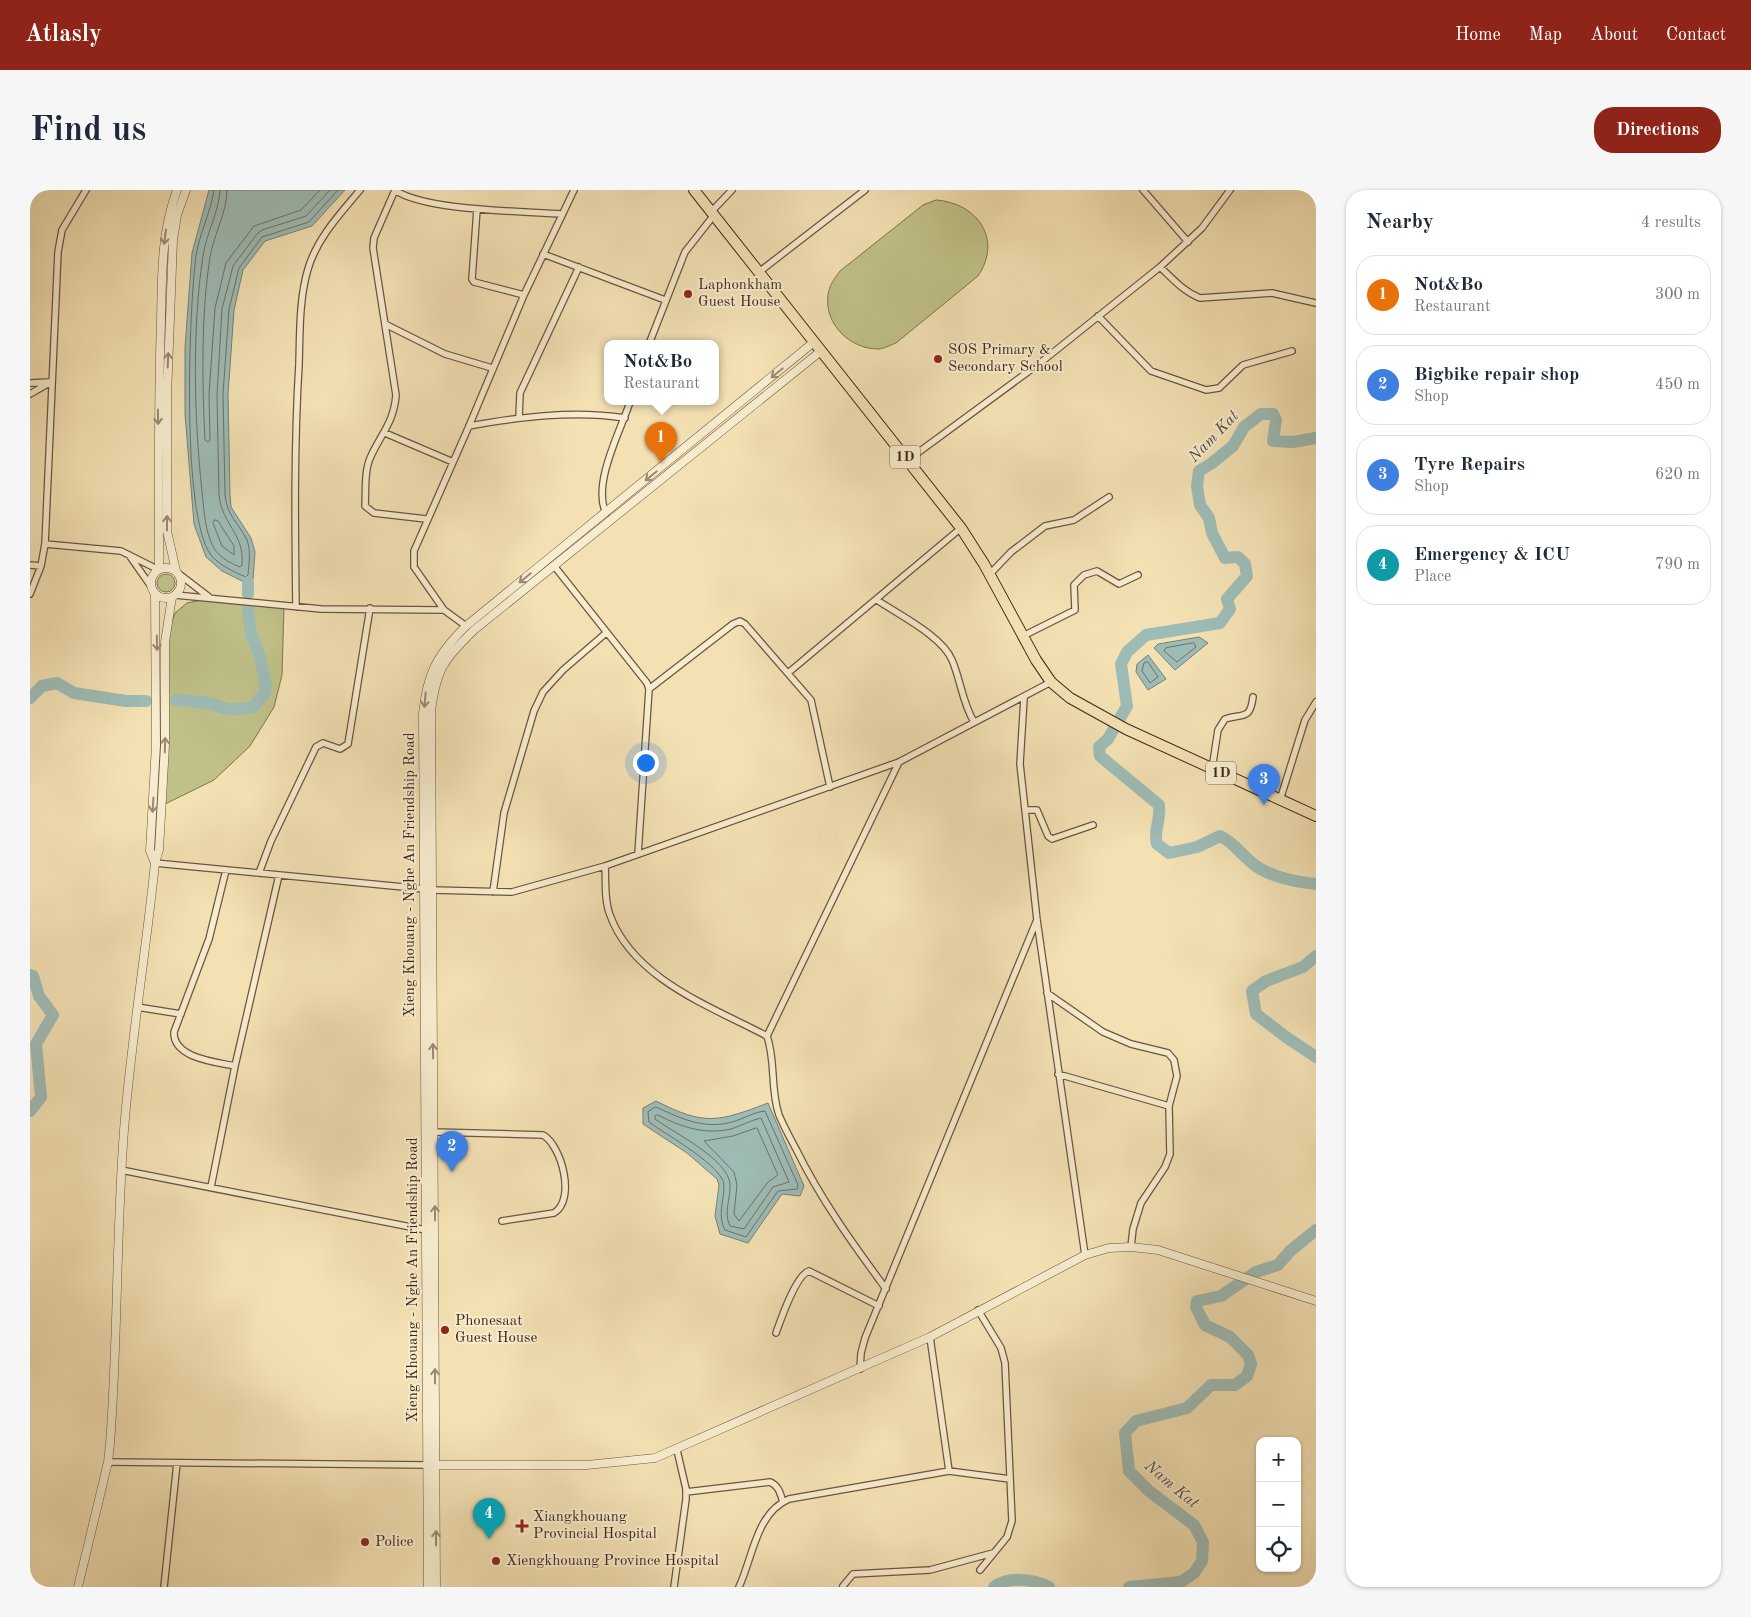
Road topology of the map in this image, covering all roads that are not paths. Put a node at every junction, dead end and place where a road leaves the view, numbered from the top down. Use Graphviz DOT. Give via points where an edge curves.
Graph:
graph roads {
  1 [pos="86,190"];
  2 [pos="177,190"];
  3 [pos="186,190"];
  4 [pos="360,190"];
  5 [pos="395,190"];
  6 [pos="574,190"];
  7 [pos="694,190"];
  8 [pos="732,190"];
  9 [pos="866,190"];
  10 [pos="1143,190"];
  11 [pos="1230,190"];
  12 [pos="477,209"];
  13 [pos="713,213"];
  14 [pos="562,214"];
  15 [pos="1188,242"];
  16 [pos="543,254"];
  17 [pos="579,267"];
  18 [pos="1160,267"];
  19 [pos="759,272"];
  20 [pos="524,295"];
  21 [pos="665,300"];
  22 [pos="1316,303"];
  23 [pos="1098,316"];
  24 [pos="385,324"];
  25 [pos="650,340"];
  26 [pos="814,342"];
  27 [pos="821,351"];
  28 [pos="1292,351"];
  29 [pos="492,368"];
  30 [pos="51,382"];
  31 [pos="30,383"];
  32 [pos="30,394"];
  33 [pos="629,405"];
  34 [pos="519,418"];
  35 [pos="625,418"];
  36 [pos="469,426"];
  37 [pos="385,433"];
  38 [pos="908,460"];
  39 [pos="453,462"];
  40 [pos="1109,497"];
  41 [pos="606,513"];
  42 [pos="426,519"];
  43 [pos="961,528"];
  44 [pos="45,544"];
  45 [pos="127,553"];
  46 [pos="549,559"];
  47 [pos="30,565"];
  48 [pos="41,566"];
  49 [pos="555,566"];
  50 [pos="158,569"];
  51 [pos="177,572"];
  52 [pos="990,574"];
  53 [pos="1138,575"];
  54 [pos="150,585"];
  55 [pos="30,594"];
  56 [pos="155,594"];
  57 [pos="174,596"];
  58 [pos="211,598"];
  59 [pos="877,600"];
  60 [pos="296,607"];
  61 [pos="370,608"];
  62 [pos="444,610"];
  63 [pos="466,626"];
  64 [pos="606,633"];
  65 [pos="1023,636"];
  66 [pos="788,673"];
  67 [pos="1051,682"];
  68 [pos="650,689"];
  69 [pos="1253,697"];
  70 [pos="1024,698"];
  71 [pos="1316,702"];
  72 [pos="974,722"];
  73 [pos="899,762"];
  74 [pos="1212,769"];
  75 [pos="830,787"];
  76 [pos="1280,800"];
  77 [pos="1026,810"];
  78 [pos="1316,816"];
  79 [pos="1093,825"];
  80 [pos="638,854"];
  81 [pos="155,863"];
  82 [pos="605,866"];
  83 [pos="226,870"];
  84 [pos="259,873"];
  85 [pos="279,875"];
  86 [pos="428,889"];
  87 [pos="493,892"];
  88 [pos="1037,920"];
  89 [pos="1047,992"];
  90 [pos="137,1007"];
  91 [pos="181,1014"];
  92 [pos="767,1036"];
  93 [pos="235,1066"];
  94 [pos="1058,1074"];
  95 [pos="1169,1106"];
  96 [pos="434,1132"];
  97 [pos="121,1170"];
  98 [pos="212,1187"];
  99 [pos="502,1221"];
  100 [pos="426,1230"];
  101 [pos="435,1230"];
  102 [pos="1131,1247"];
  103 [pos="1084,1255"];
  104 [pos="886,1290"];
  105 [pos="1316,1301"];
  106 [pos="879,1306"];
  107 [pos="978,1310"];
  108 [pos="776,1333"];
  109 [pos="930,1337"];
  110 [pos="860,1368"];
  111 [pos="677,1450"];
  112 [pos="108,1462"];
  113 [pos="177,1463"];
  114 [pos="427,1465"];
  115 [pos="436,1465"];
  116 [pos="949,1471"];
  117 [pos="1010,1479"];
  118 [pos="686,1492"];
  119 [pos="783,1502"];
  120 [pos="995,1552"];
  121 [pos="980,1570"];
  122 [pos="843,1586"];
  123 [pos="78,1587"];
  124 [pos="164,1587"];
  125 [pos="428,1587"];
  126 [pos="436,1587"];
  127 [pos="674,1587"];
  128 [pos="739,1587"];
  1 -- 30 [label="street" via="62,230"];
  2 -- 50 [label="street, one-way" via="169,214 162,268"];
  51 -- 3 [label="street, one-way" via="167,531 167,396 173,240"];
  4 -- 60 [label="street" via="317,246 303,292 295,429"];
  5 -- 12 [label="street" via="406,198"];
  5 -- 24 [label="street" via="374,238 373,248"];
  6 -- 14 [label="street"];
  7 -- 13 [label="highway, 1D"];
  8 -- 13 [label="street"];
  9 -- 19 [label="street"];
  10 -- 15 [label="street"];
  11 -- 15 [label="street"];
  12 -- 14 [label="street"];
  12 -- 20 [label="street" via="472,279"];
  13 -- 19 [label="highway, 1D"];
  13 -- 21 [label="street" via="685,252"];
  14 -- 16 [label="street"];
  15 -- 18 [label="street"];
  16 -- 17 [label="street"];
  16 -- 20 [label="street"];
  17 -- 21 [label="street"];
  17 -- 34 [label="street" via="520,393"];
  18 -- 22 [label="street" via="1186,291 1200,298 1272,293"];
  18 -- 23 [label="street"];
  19 -- 26 [label="highway, 1D"];
  20 -- 29 [label="street"];
  21 -- 25 [label="street"];
  23 -- 28 [label="street" via="1151,371 1206,390 1219,388 1243,365"];
  23 -- 38 [label="street"];
  24 -- 29 [label="street" via="445,354"];
  24 -- 37 [label="street" via="396,395"];
  26 -- 27 [label="highway, 1D"];
  26 -- 41 [label="street, Xieng Khouang - Nghe An Friendship Road, one-way"];
  27 -- 38 [label="highway, 1D"];
  27 -- 49 [label="street, Xieng Khouang - Nghe An Friendship Road"];
  29 -- 36 [label="street"];
  30 -- 31 [label="street"];
  30 -- 32 [label="street"];
  30 -- 44 [label="street"];
  33 -- 35 [label="street"];
  34 -- 35 [label="street" via="596,413"];
  34 -- 36 [label="street"];
  35 -- 41 [label="street" via="604,476 601,503"];
  36 -- 39 [label="street"];
  37 -- 39 [label="street"];
  37 -- 42 [label="street" via="370,457 365,506 374,513"];
  38 -- 43 [label="highway, 1D"];
  39 -- 42 [label="street"];
  40 -- 52 [label="street" via="1074,520 1045,526 1011,552"];
  41 -- 46 [label="street, Xieng Khouang - Nghe An Friendship Road"];
  42 -- 62 [label="street" via="414,551 414,567"];
  43 -- 52 [label="highway, 1D"];
  43 -- 59 [label="street"];
  44 -- 45 [label="street"];
  44 -- 48 [label="street"];
  45 -- 50 [label="street"];
  45 -- 54 [label="street"];
  46 -- 49 [label="street"];
  46 -- 63 [label="street, Xieng Khouang - Nghe An Friendship Road, one-way"];
  47 -- 48 [label="street"];
  48 -- 55 [label="street"];
  49 -- 64 [label="street"];
  49 -- 86 [label="street, Xieng Khouang - Nghe An Friendship Road" via="474,630 441,667 431,712"];
  50 -- 51 [label="street" via="168,567"];
  50 -- 54 [label="street"];
  51 -- 57 [label="street" via="180,587"];
  51 -- 58 [label="street"];
  52 -- 65 [label="highway, 1D"];
  53 -- 65 [label="street" via="1119,584 1097,571 1084,575 1074,585 1075,610"];
  54 -- 56 [label="street"];
  56 -- 57 [label="street" via="162,598"];
  56 -- 81 [label="street, one-way" via="156,745 150,851"];
  57 -- 58 [label="street"];
  81 -- 57 [label="street, one-way" via="163,805 166,642"];
  58 -- 60 [label="street"];
  59 -- 66 [label="street"];
  59 -- 72 [label="street" via="943,644 952,660 965,707"];
  60 -- 61 [label="street"];
  61 -- 62 [label="street"];
  61 -- 84 [label="street" via="348,744 340,749 323,744 316,747 271,840"];
  62 -- 63 [label="street"];
  63 -- 86 [label="street, Xieng Khouang - Nghe An Friendship Road, one-way" via="444,647 433,666 426,690 423,714"];
  64 -- 68 [label="street"];
  64 -- 87 [label="street" via="563,670 544,692 534,711 504,813"];
  65 -- 67 [label="highway, 1D"];
  66 -- 68 [label="street" via="740,621"];
  66 -- 75 [label="street" via="811,700"];
  67 -- 70 [label="street"];
  67 -- 74 [label="highway, 1D" via="1070,698 1126,729"];
  68 -- 80 [label="street"];
  69 -- 74 [label="street" via="1251,710 1244,716 1225,719 1218,730"];
  70 -- 72 [label="street"];
  70 -- 77 [label="street" via="1020,764"];
  71 -- 76 [label="street" via="1305,720"];
  72 -- 73 [label="street"];
  73 -- 75 [label="street"];
  73 -- 92 [label="street"];
  74 -- 76 [label="highway, 1D"];
  75 -- 80 [label="street"];
  76 -- 78 [label="highway, 1D"];
  77 -- 79 [label="street" via="1037,810 1052,839"];
  77 -- 88 [label="street"];
  80 -- 82 [label="street"];
  81 -- 83 [label="street"];
  81 -- 90 [label="street"];
  82 -- 87 [label="street" via="512,892"];
  82 -- 92 [label="street" via="610,916 625,945 653,972"];
  83 -- 84 [label="street"];
  83 -- 91 [label="street" via="211,932"];
  84 -- 85 [label="street"];
  85 -- 86 [label="street"];
  85 -- 93 [label="street"];
  86 -- 87 [label="street"];
  96 -- 86 [label="street, Xieng Khouang - Nghe An Friendship Road, one-way"];
  86 -- 100 [label="street, Xieng Khouang - Nghe An Friendship Road"];
  88 -- 89 [label="street"];
  88 -- 104 [label="street"];
  89 -- 94 [label="street"];
  89 -- 95 [label="street" via="1116,1039 1172,1056 1177,1076"];
  90 -- 91 [label="street"];
  90 -- 97 [label="street"];
  91 -- 93 [label="street" via="174,1032 176,1045 190,1054"];
  92 -- 104 [label="street" via="773,1052 774,1093 780,1116 816,1188"];
  93 -- 98 [label="street"];
  94 -- 95 [label="street"];
  94 -- 103 [label="street"];
  95 -- 102 [label="street" via="1170,1154 1141,1203 1132,1229"];
  96 -- 99 [label="street" via="543,1134 550,1139 562,1167 565,1198 561,1209 554,1213"];
  101 -- 96 [label="street, Xieng Khouang - Nghe An Friendship Road, one-way"];
  97 -- 98 [label="street"];
  97 -- 112 [label="street"];
  98 -- 100 [label="street"];
  100 -- 101 [label="street"];
  100 -- 114 [label="street, Xieng Khouang - Nghe An Friendship Road"];
  115 -- 101 [label="street, Xieng Khouang - Nghe An Friendship Road, one-way"];
  102 -- 103 [label="street" via="1109,1248"];
  102 -- 105 [label="street" via="1158,1250"];
  103 -- 107 [label="street"];
  104 -- 106 [label="street"];
  106 -- 108 [label="street" via="808,1271 804,1272"];
  106 -- 110 [label="street" via="863,1345"];
  107 -- 109 [label="street"];
  107 -- 117 [label="street" via="1001,1348 1006,1363"];
  109 -- 110 [label="street"];
  109 -- 116 [label="street"];
  110 -- 111 [label="street"];
  111 -- 115 [label="street" via="636,1462 588,1465"];
  111 -- 118 [label="street"];
  112 -- 113 [label="street"];
  112 -- 123 [label="street"];
  113 -- 114 [label="street"];
  113 -- 124 [label="street"];
  114 -- 115 [label="street"];
  114 -- 125 [label="street, Xieng Khouang - Nghe An Friendship Road"];
  126 -- 115 [label="street, Xieng Khouang - Nghe An Friendship Road, one-way"];
  116 -- 117 [label="street"];
  116 -- 119 [label="street"];
  117 -- 120 [label="street" via="1012,1530"];
  118 -- 119 [label="street" via="770,1482 779,1489"];
  118 -- 127 [label="street"];
  119 -- 128 [label="street" via="769,1514 762,1527"];
  120 -- 121 [label="street"];
  120 -- 122 [label="street" via="930,1570 853,1574"];
}
